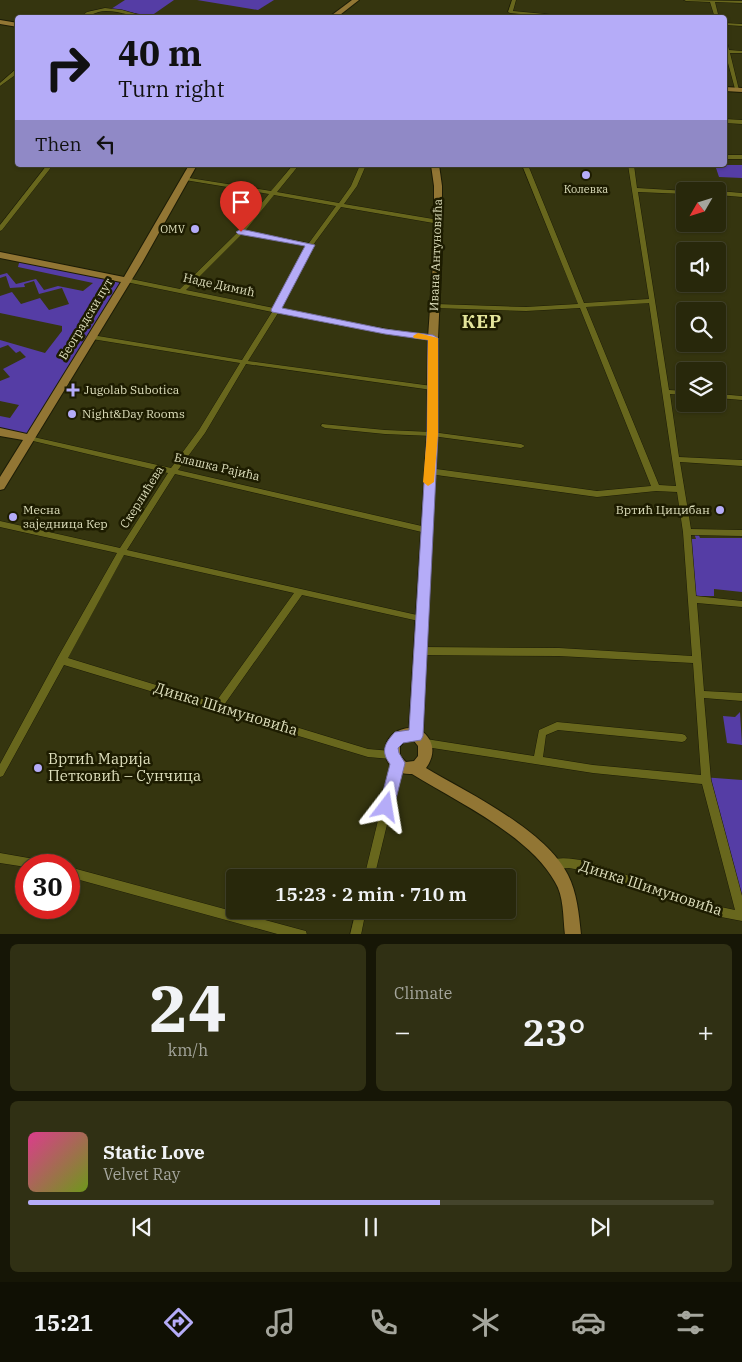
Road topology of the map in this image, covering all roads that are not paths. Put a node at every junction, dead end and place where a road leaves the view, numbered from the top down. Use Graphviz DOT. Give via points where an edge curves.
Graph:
graph roads {
  1 [pos="356,0"];
  2 [pos="514,0"];
  3 [pos="686,0"];
  4 [pos="712,1"];
  5 [pos="742,2"];
  6 [pos="84,15"];
  7 [pos="132,15"];
  8 [pos="334,15"];
  9 [pos="548,15"];
  10 [pos="716,15"];
  11 [pos="0,22"];
  12 [pos="15,24"];
  13 [pos="727,24"];
  14 [pos="742,25"];
  15 [pos="727,52"];
  16 [pos="742,52"];
  17 [pos="727,55"];
  18 [pos="15,72"];
  19 [pos="0,85"];
  20 [pos="727,89"];
  21 [pos="740,90"];
  22 [pos="727,121"];
  23 [pos="742,122"];
  24 [pos="727,157"];
  25 [pos="742,157"];
  26 [pos="48,167"];
  27 [pos="192,167"];
  28 [pos="294,167"];
  29 [pos="362,167"];
  30 [pos="435,167"];
  31 [pos="526,167"];
  32 [pos="631,167"];
  33 [pos="185,178"];
  34 [pos="635,190"];
  35 [pos="676,192"];
  36 [pos="726,194"];
  37 [pos="272,195"];
  38 [pos="742,195"];
  39 [pos="339,206"];
  40 [pos="439,222"];
  41 [pos="0,229"];
  42 [pos="241,232"];
  43 [pos="310,245"];
  44 [pos="0,255"];
  45 [pos="126,280"];
  46 [pos="183,290"];
  47 [pos="652,301"];
  48 [pos="582,305"];
  49 [pos="436,306"];
  50 [pos="276,310"];
  51 [pos="92,337"];
  52 [pos="433,338"];
  53 [pos="244,362"];
  54 [pos="432,388"];
  55 [pos="666,392"];
  56 [pos="676,393"];
  57 [pos="726,397"];
  58 [pos="742,398"];
  59 [pos="325,426"];
  60 [pos="0,432"];
  61 [pos="432,434"];
  62 [pos="29,438"];
  63 [pos="521,446"];
  64 [pos="676,459"];
  65 [pos="742,463"];
  66 [pos="173,470"];
  67 [pos="429,471"];
  68 [pos="0,486"];
  69 [pos="656,488"];
  70 [pos="681,489"];
  71 [pos="0,524"];
  72 [pos="426,530"];
  73 [pos="687,532"];
  74 [pos="742,533"];
  75 [pos="122,551"];
  76 [pos="300,592"];
  77 [pos="692,599"];
  78 [pos="742,604"];
  79 [pos="423,619"];
  80 [pos="421,651"];
  81 [pos="61,660"];
  82 [pos="696,660"];
  83 [pos="700,694"];
  84 [pos="742,697"];
  85 [pos="218,706"];
  86 [pos="415,738"];
  87 [pos="682,738"];
  88 [pos="406,761"];
  89 [pos="538,761"];
  90 [pos="0,773"];
  91 [pos="706,780"];
  92 [pos="0,858"];
  93 [pos="15,861"];
  94 [pos="552,864"];
  95 [pos="372,869"];
  96 [pos="80,875"];
  97 [pos="742,916"];
  98 [pos="359,919"];
  99 [pos="302,934"];
  100 [pos="355,934"];
  101 [pos="573,934"];
  1 -- 8 [label="street"];
  2 -- 9 [label="street" via="510,12"];
  3 -- 4 [label="street"];
  4 -- 5 [label="street"];
  4 -- 10 [label="street"];
  6 -- 7 [label="street" via="90,10 100,9"];
  11 -- 12 [label="street"];
  13 -- 14 [label="street"];
  15 -- 16 [label="street"];
  17 -- 21 [label="street"];
  18 -- 19 [label="street"];
  20 -- 21 [label="street"];
  22 -- 23 [label="street"];
  24 -- 25 [label="street"];
  26 -- 41 [label="street"];
  27 -- 33 [label="street, Београдски пут"];
  28 -- 37 [label="street"];
  29 -- 39 [label="street, Скерлићева" via="354,186"];
  30 -- 40 [label="street, Ивана Антуновића"];
  31 -- 48 [label="street"];
  32 -- 34 [label="street"];
  33 -- 37 [label="street"];
  33 -- 45 [label="street, Београдски пут"];
  34 -- 35 [label="street"];
  34 -- 47 [label="street"];
  36 -- 38 [label="street"];
  37 -- 39 [label="street"];
  37 -- 42 [label="street"];
  39 -- 40 [label="street"];
  39 -- 43 [label="street, Скерлићева"];
  40 -- 49 [label="street, Ивана Антуновића"];
  42 -- 43 [label="street"];
  42 -- 46 [label="street"];
  43 -- 50 [label="street, Скерлићева"];
  44 -- 45 [label="street, Наде Димић"];
  45 -- 46 [label="street, Наде Димић"];
  45 -- 51 [label="street, Београдски пут"];
  46 -- 50 [label="street, Наде Димић"];
  47 -- 48 [label="street"];
  47 -- 55 [label="street"];
  48 -- 49 [label="street" via="526,309"];
  48 -- 69 [label="street"];
  49 -- 52 [label="street, Ивана Антуновића"];
  50 -- 52 [label="street, Наде Димић" via="385,332"];
  50 -- 53 [label="street, Скерлићева"];
  51 -- 53 [label="street"];
  51 -- 62 [label="street, Београдски пут"];
  52 -- 54 [label="street, Ивана Антуновића"];
  53 -- 54 [label="street"];
  53 -- 66 [label="street, Скерлићева" via="202,431"];
  54 -- 61 [label="street, Ивана Антуновића"];
  55 -- 56 [label="street"];
  55 -- 64 [label="street"];
  57 -- 58 [label="street"];
  59 -- 61 [label="street"];
  60 -- 62 [label="street, Блашка Рајића"];
  61 -- 63 [label="street"];
  61 -- 67 [label="street, Ивана Антуновића"];
  62 -- 66 [label="street, Блашка Рајића"];
  62 -- 68 [label="street, Београдски пут"];
  64 -- 65 [label="street"];
  64 -- 70 [label="street"];
  66 -- 72 [label="street, Блашка Рајића"];
  66 -- 75 [label="street, Скерлићева"];
  67 -- 69 [label="street" via="589,493"];
  67 -- 72 [label="street, Ивана Антуновића"];
  69 -- 70 [label="street"];
  70 -- 73 [label="street"];
  71 -- 75 [label="street"];
  72 -- 79 [label="street, Ивана Антуновића"];
  73 -- 74 [label="street"];
  73 -- 77 [label="street"];
  75 -- 76 [label="street"];
  75 -- 81 [label="street, Скерлићева"];
  76 -- 79 [label="street"];
  76 -- 85 [label="street"];
  77 -- 78 [label="street"];
  77 -- 82 [label="street"];
  79 -- 80 [label="street, Ивана Антуновића"];
  80 -- 82 [label="street" via="560,652"];
  80 -- 86 [label="street, Ивана Антуновића"];
  81 -- 85 [label="street, Динка Шимуновића"];
  81 -- 90 [label="street, Скерлићева"];
  82 -- 83 [label="street"];
  83 -- 84 [label="street"];
  83 -- 91 [label="street"];
  85 -- 88 [label="street, Динка Шимуновића" via="368,753"];
  86 -- 88 [label="street, Ивана Антуновића" via="427,754"];
  86 -- 88 [label="street" via="392,743"];
  86 -- 89 [label="street"];
  87 -- 89 [label="street" via="557,726 542,733"];
  88 -- 94 [label="street" via="527,838"];
  88 -- 95 [label="street"];
  89 -- 91 [label="street"];
  91 -- 97 [label="street"];
  92 -- 93 [label="street"];
  94 -- 97 [label="street, Динка Шимуновића" via="586,866 709,909"];
  94 -- 101 [label="street" via="566,888"];
  96 -- 99 [label="street"];
  98 -- 100 [label="street"];
}
